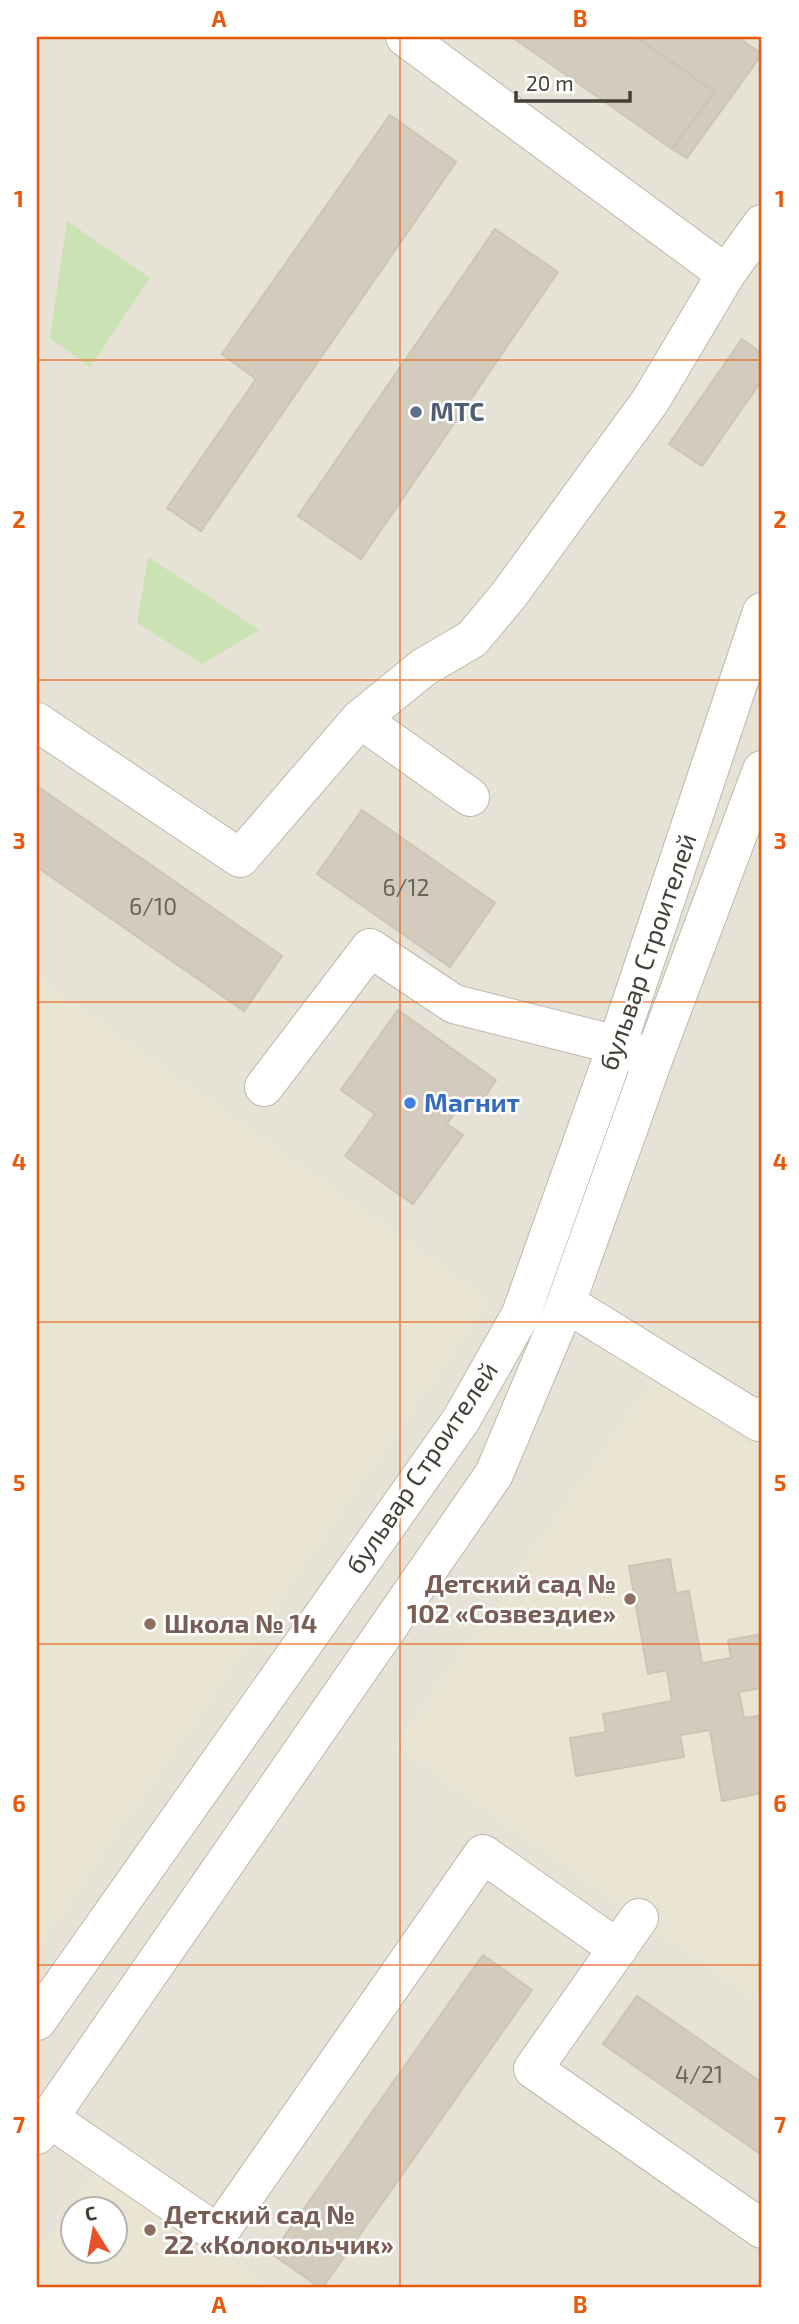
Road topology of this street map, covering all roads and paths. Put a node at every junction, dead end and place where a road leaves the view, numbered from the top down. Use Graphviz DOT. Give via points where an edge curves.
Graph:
graph roads {
  1 [pos="405,37"];
  2 [pos="762,224"];
  3 [pos="726,274"];
  4 [pos="762,612"];
  5 [pos="360,719"];
  6 [pos="37,722"];
  7 [pos="762,770"];
  8 [pos="470,797"];
  9 [pos="617,1045"];
  10 [pos="653,1060"];
  11 [pos="264,1087"];
  12 [pos="566,1303"];
  13 [pos="761,1421"];
  14 [pos="37,2021"];
  15 [pos="43,2127"];
  16 [pos="762,2229"];
  1 -- 3 [label="street"];
  2 -- 3 [label="street"];
  3 -- 5 [label="street" via="651,400 508,596 472,639 424,667"];
  4 -- 9 [label="street, бульвар Строителей"];
  5 -- 6 [label="street" via="240,858"];
  5 -- 8 [label="street"];
  7 -- 10 [label="street"];
  9 -- 10 [label="street"];
  9 -- 11 [label="street" via="454,1004 370,948"];
  9 -- 14 [label="street, бульвар Строителей" via="521,1314 461,1420"];
  10 -- 12 [label="street"];
  12 -- 13 [label="street"];
  12 -- 15 [label="street" via="494,1474"];
  15 -- 16 [label="street" via="218,2234 483,1854 629,1933 533,2069"];
}
